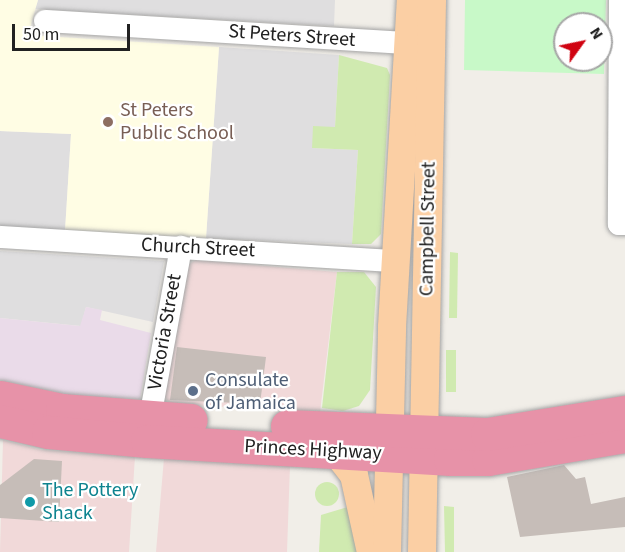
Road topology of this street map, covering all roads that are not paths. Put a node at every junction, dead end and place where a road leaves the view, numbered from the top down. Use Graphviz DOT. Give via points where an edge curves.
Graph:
graph roads {
  1 [pos="411,0"];
  2 [pos="432,0"];
  3 [pos="620,0"];
  4 [pos="45,21"];
  5 [pos="420,44"];
  6 [pos="622,224"];
  7 [pos="0,237"];
  8 [pos="181,247"];
  9 [pos="397,261"];
  10 [pos="0,397"];
  11 [pos="625,412"];
  12 [pos="150,418"];
  13 [pos="0,421"];
  14 [pos="625,436"];
  15 [pos="389,443"];
  16 [pos="424,445"];
  17 [pos="336,452"];
  18 [pos="371,552"];
  19 [pos="387,552"];
  20 [pos="422,552"];
  1 -- 5 [label="main road, Campbell Street"];
  2 -- 5 [label="main road, Campbell Street"];
  3 -- 6 [label="street"];
  4 -- 5 [label="street, St Peters Street"];
  5 -- 9 [label="main road, Campbell Street"];
  5 -- 16 [label="main road, Campbell Street"];
  7 -- 8 [label="street, Church Street"];
  8 -- 9 [label="street, Church Street"];
  8 -- 12 [label="street, Victoria Street"];
  9 -- 15 [label="main road, Campbell Street"];
  10 -- 12 [label="highway, Princes Highway"];
  11 -- 16 [label="highway, Princes Highway" via="522,432"];
  12 -- 15 [label="highway, Princes Highway"];
  13 -- 17 [label="highway, Princes Highway" via="86,436"];
  14 -- 16 [label="highway, Princes Highway" via="488,459"];
  15 -- 16 [label="highway, Princes Highway"];
  15 -- 17 [label="highway, Princes Highway"];
  15 -- 19 [label="main road, Campbell Street"];
  16 -- 20 [label="main road, Campbell Street"];
  17 -- 18 [label="main road" via="354,475"];
}
